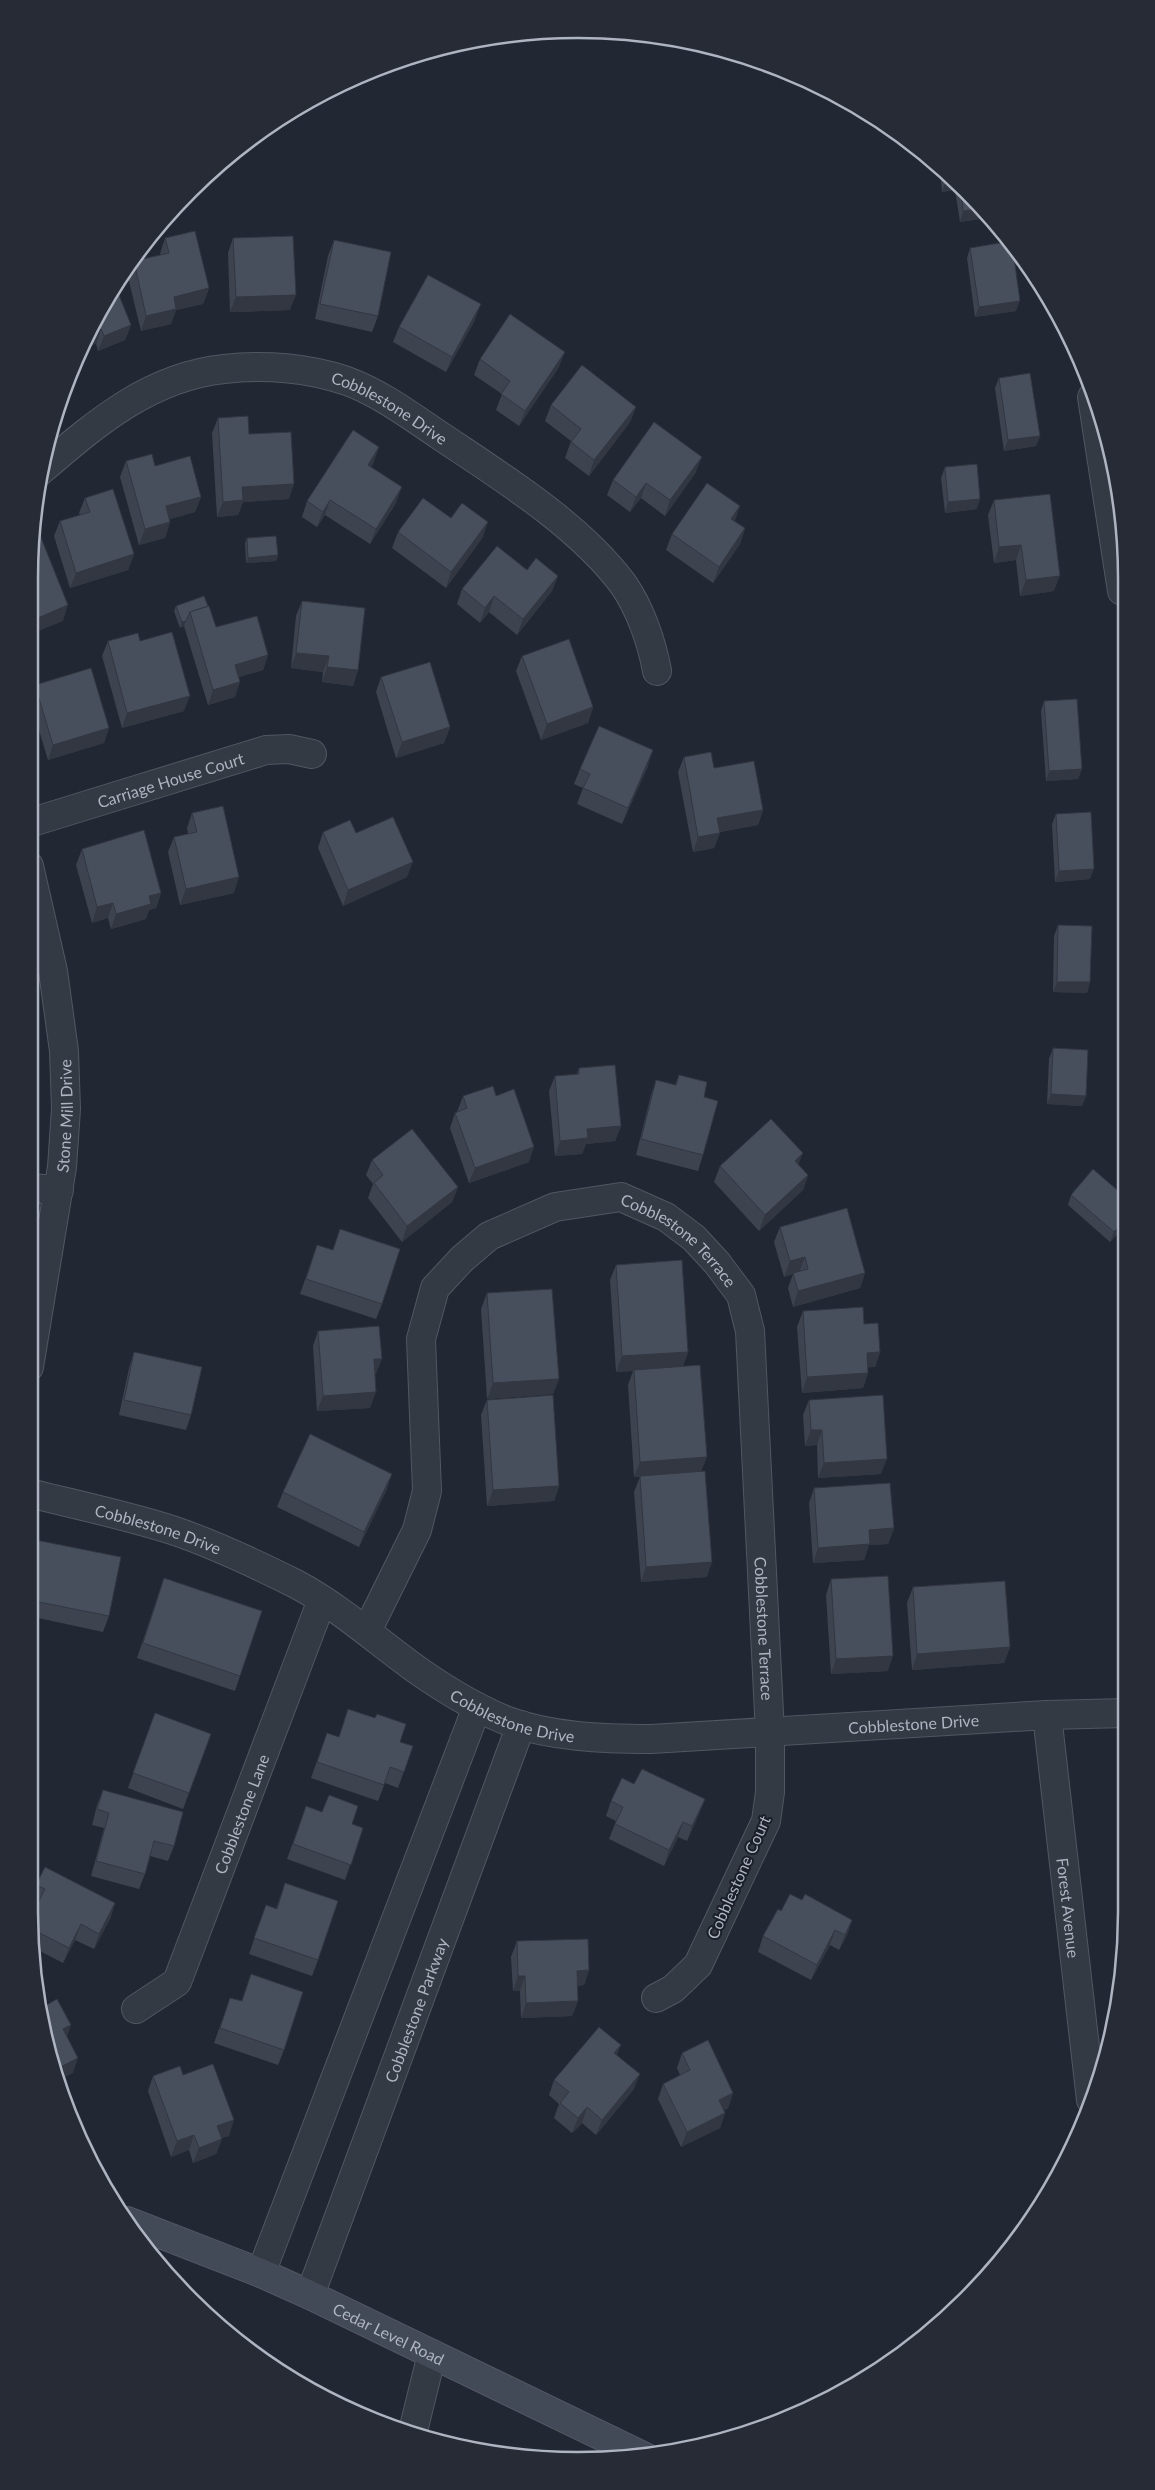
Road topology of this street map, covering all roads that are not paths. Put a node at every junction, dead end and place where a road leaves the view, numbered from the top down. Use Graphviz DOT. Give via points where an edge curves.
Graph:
graph roads {
  1 [pos="1098,435"];
  2 [pos="50,463"];
  3 [pos="1116,547"];
  4 [pos="657,671"];
  5 [pos="312,754"];
  6 [pos="38,820"];
  7 [pos="38,907"];
  8 [pos="38,1189"];
  9 [pos="59,1190"];
  10 [pos="38,1314"];
  11 [pos="38,1495"];
  12 [pos="322,1600"];
  13 [pos="367,1631"];
  14 [pos="477,1707"];
  15 [pos="1118,1713"];
  16 [pos="1047,1715"];
  17 [pos="521,1725"];
  18 [pos="770,1733"];
  19 [pos="656,1998"];
  20 [pos="136,2009"];
  21 [pos="1089,2085"];
  22 [pos="138,2225"];
  23 [pos="261,2273"];
  24 [pos="310,2295"];
  25 [pos="432,2354"];
  26 [pos="414,2427"];
  27 [pos="630,2450"];
  1 -- 3 [label="street"];
  2 -- 4 [label="street, Cobblestone Drive" via="104,418 132,400 202,372 266,367 307,371 348,381 388,401 461,450 562,522 595,552 624,586 636,607"];
  5 -- 6 [label="street, Carriage House Court" via="289,749 266,750"];
  7 -- 9 [label="street, Stone Mill Drive" via="64,1050 66,1108"];
  8 -- 9 [label="street"];
  9 -- 10 [label="street, Stone Mill Drive"];
  11 -- 12 [label="street, Cobblestone Drive" via="173,1531 234,1554"];
  12 -- 13 [label="street, Cobblestone Drive"];
  12 -- 20 [label="street, Cobblestone Lane" via="177,1982"];
  13 -- 14 [label="street, Cobblestone Drive" via="420,1672"];
  13 -- 18 [label="street, Cobblestone Terrace" via="417,1530 427,1491 421,1339 435,1288 489,1236 555,1207 621,1198 666,1217 694,1238 741,1295 750,1331"];
  14 -- 17 [label="street, Cobblestone Drive"];
  14 -- 23 [label="street"];
  15 -- 16 [label="street, Cobblestone Drive"];
  16 -- 18 [label="street, Cobblestone Drive"];
  16 -- 21 [label="street, Forest Avenue"];
  17 -- 18 [label="street, Cobblestone Drive" via="566,1734 619,1739"];
  17 -- 24 [label="street, Cobblestone Parkway"];
  18 -- 19 [label="street, Cobblestone Court" via="770,1792 766,1821 698,1965 673,1989"];
  22 -- 23 [label="main road, Cedar Level Road"];
  23 -- 24 [label="main road, Cedar Level Road"];
  24 -- 25 [label="main road, Cedar Level Road"];
  25 -- 26 [label="street"];
  25 -- 27 [label="main road, Cedar Level Road"];
}
